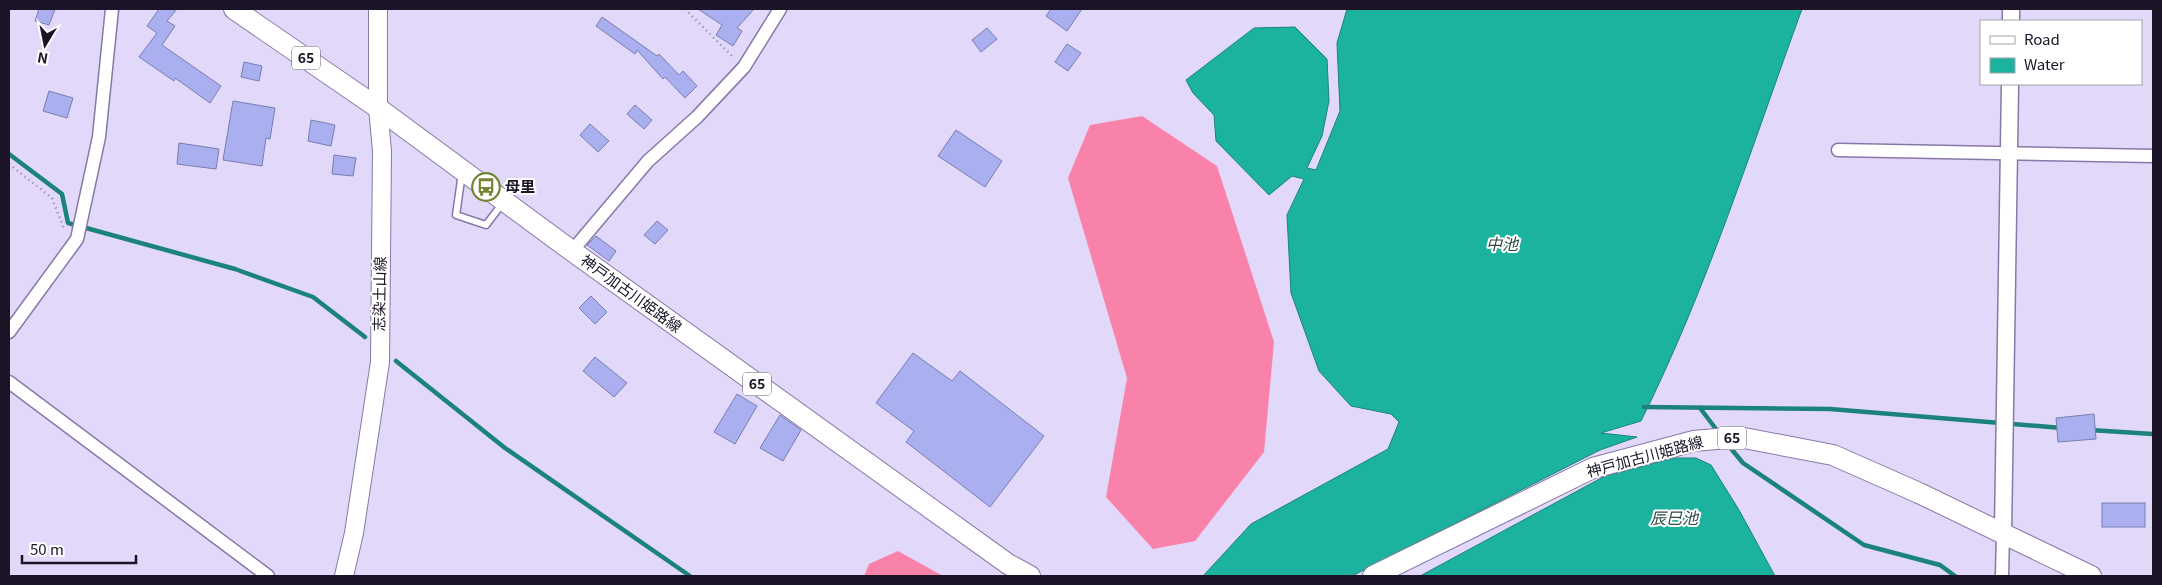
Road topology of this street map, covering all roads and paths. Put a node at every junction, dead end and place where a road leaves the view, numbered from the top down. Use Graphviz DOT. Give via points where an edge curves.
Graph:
graph roads {
  1 [pos="112,9"];
  2 [pos="234,9"];
  3 [pos="378,9"];
  4 [pos="685,9"];
  5 [pos="780,9"];
  6 [pos="744,66"];
  7 [pos="2010,85"];
  8 [pos="378,108"];
  9 [pos="1838,150"];
  10 [pos="2008,152"];
  11 [pos="2153,156"];
  12 [pos="9,164"];
  13 [pos="462,170"];
  14 [pos="505,201"];
  15 [pos="77,238"];
  16 [pos="572,251"];
  17 [pos="9,332"];
  18 [pos="9,382"];
  19 [pos="2003,533"];
  20 [pos="268,576"];
  21 [pos="344,576"];
  22 [pos="1030,576"];
  23 [pos="1373,576"];
  24 [pos="2002,576"];
  25 [pos="2091,576"];
  1 -- 15 [label="street" via="99,137"];
  2 -- 8 [label="main road, 神戸加古川姫路線 / 65"];
  3 -- 8 [label="main road, 志染土山線"];
  4 -- 6 [label="path"];
  5 -- 6 [label="street"];
  6 -- 16 [label="street" via="697,117 648,161"];
  7 -- 10 [label="street"];
  8 -- 13 [label="main road, 神戸加古川姫路線 / 65"];
  8 -- 21 [label="main road, 志染土山線" via="382,151 380,362 354,533"];
  9 -- 10 [label="street"];
  10 -- 11 [label="street"];
  10 -- 19 [label="street"];
  12 -- 15 [label="path" via="52,198 66,233"];
  13 -- 14 [label="main road, 神戸加古川姫路線 / 65"];
  13 -- 14 [label="lane" via="456,215 486,225"];
  14 -- 16 [label="main road, 神戸加古川姫路線 / 65"];
  15 -- 17 [label="street"];
  16 -- 22 [label="main road, 神戸加古川姫路線 / 65" via="1008,564"];
  18 -- 20 [label="street"];
  19 -- 23 [label="main road, 神戸加古川姫路線 / 65" via="1833,455 1739,437 1694,441 1593,468"];
  19 -- 24 [label="street"];
  19 -- 25 [label="main road, 神戸加古川姫路線 / 65"];
}
